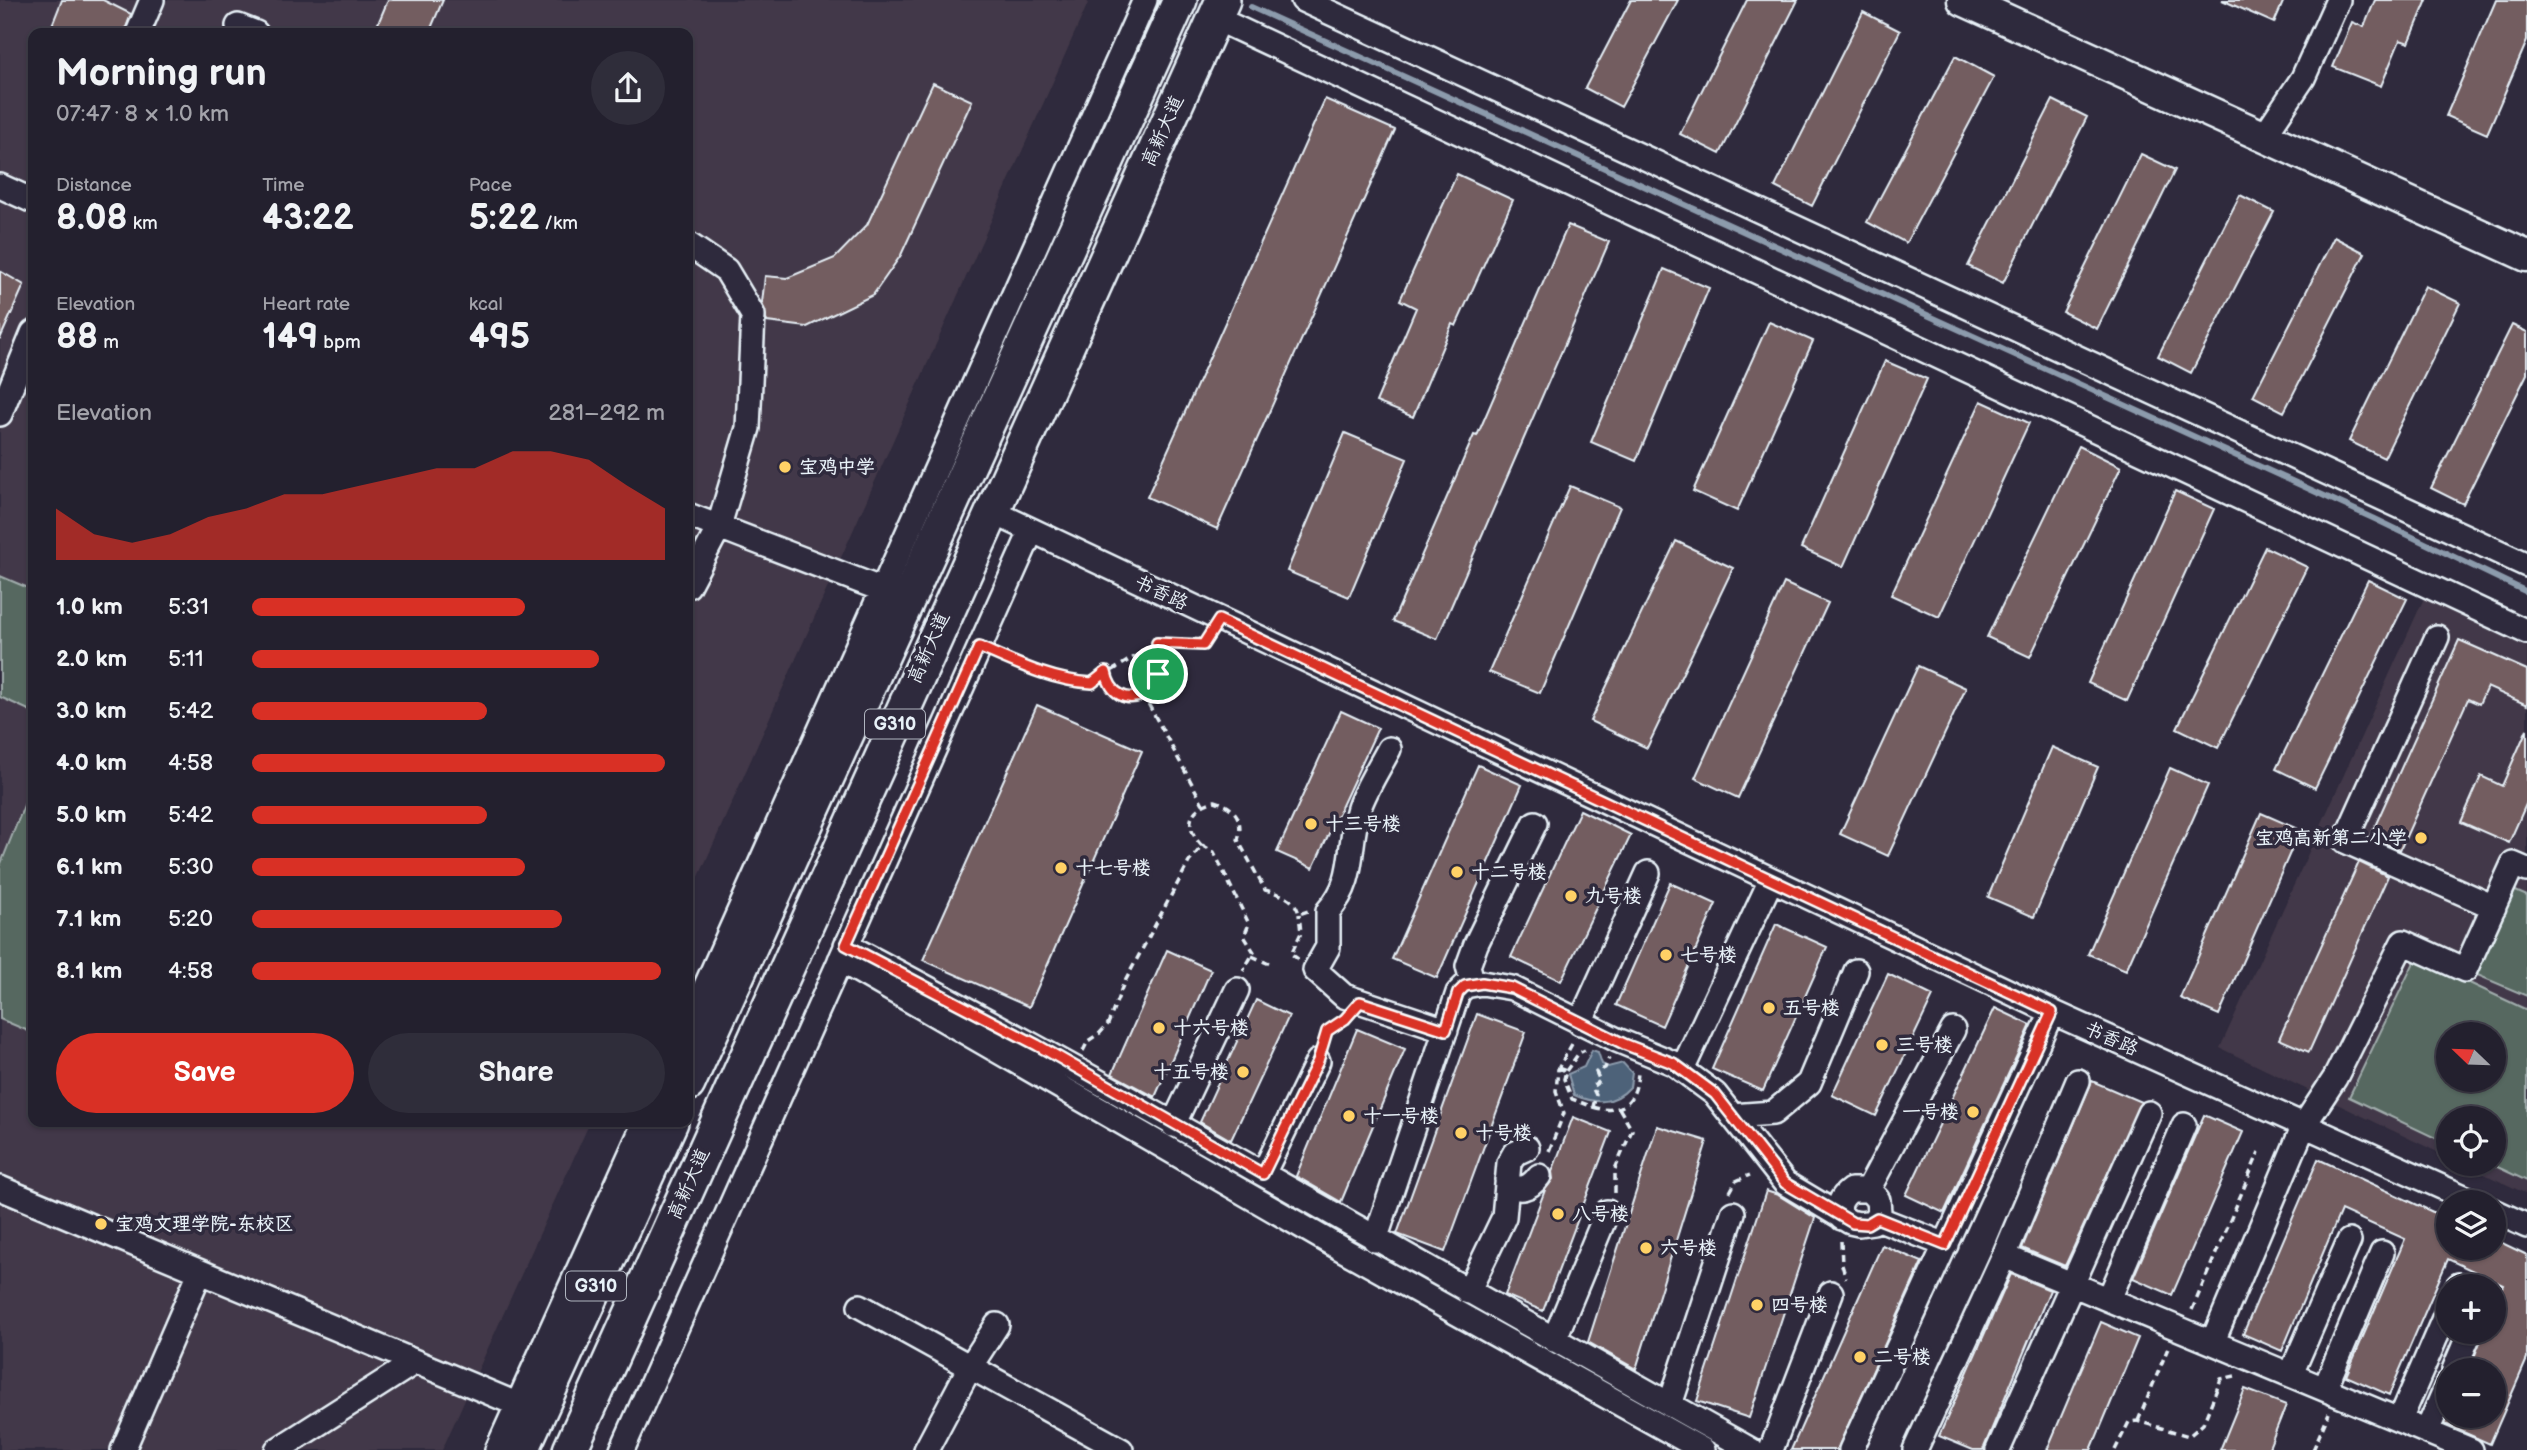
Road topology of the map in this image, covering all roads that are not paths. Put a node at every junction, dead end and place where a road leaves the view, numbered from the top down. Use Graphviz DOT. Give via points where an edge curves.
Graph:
graph roads {
  1 [pos="152,0"];
  2 [pos="1145,0"];
  3 [pos="1180,0"];
  4 [pos="1303,0"];
  5 [pos="1964,0"];
  6 [pos="2338,0"];
  7 [pos="1219,9"];
  8 [pos="140,28"];
  9 [pos="2264,136"];
  10 [pos="0,186"];
  11 [pos="28,199"];
  12 [pos="693,247"];
  13 [pos="2527,256"];
  14 [pos="28,345"];
  15 [pos="0,414"];
  16 [pos="991,511"];
  17 [pos="693,517"];
  18 [pos="719,529"];
  19 [pos="1031,532"];
  20 [pos="2527,565"];
  21 [pos="693,577"];
  22 [pos="895,595"];
  23 [pos="2527,632"];
  24 [pos="2437,637"];
  25 [pos="1389,749"];
  26 [pos="1535,823"];
  27 [pos="2527,870"];
  28 [pos="1648,873"];
  29 [pos="1771,880"];
  30 [pos="2494,906"];
  31 [pos="843,952"];
  32 [pos="1856,971"];
  33 [pos="1473,985"];
  34 [pos="1237,990"];
  35 [pos="2052,1012"];
  36 [pos="693,1016"];
  37 [pos="1580,1023"];
  38 [pos="1446,1030"];
  39 [pos="1952,1030"];
  40 [pos="1318,1061"];
  41 [pos="1682,1070"];
  42 [pos="693,1072"];
  43 [pos="2078,1081"];
  44 [pos="2149,1113"];
  45 [pos="1732,1116"];
  46 [pos="1173,1125"];
  47 [pos="2183,1125"];
  48 [pos="2304,1125"];
  49 [pos="643,1127"];
  50 [pos="669,1127"];
  51 [pos="1538,1150"];
  52 [pos="1263,1174"];
  53 [pos="1539,1176"];
  54 [pos="1507,1180"];
  55 [pos="0,1188"];
  56 [pos="1868,1190"];
  57 [pos="2448,1190"];
  58 [pos="1607,1212"];
  59 [pos="1733,1213"];
  60 [pos="2506,1216"];
  61 [pos="1877,1218"];
  62 [pos="1846,1220"];
  63 [pos="2527,1226"];
  64 [pos="1375,1240"];
  65 [pos="2349,1241"];
  66 [pos="1945,1245"];
  67 [pos="2382,1253"];
  68 [pos="2004,1256"];
  69 [pos="200,1272"];
  70 [pos="2074,1285"];
  71 [pos="1468,1292"];
  72 [pos="1831,1293"];
  73 [pos="2109,1299"];
  74 [pos="860,1306"];
  75 [pos="997,1325"];
  76 [pos="2436,1337"];
  77 [pos="1554,1340"];
  78 [pos="2213,1341"];
  79 [pos="415,1362"];
  80 [pos="971,1367"];
  81 [pos="2291,1374"];
  82 [pos="2328,1402"];
  83 [pos="1671,1405"];
  84 [pos="528,1410"];
  85 [pos="2436,1410"];
  86 [pos="2400,1420"];
  87 [pos="2427,1431"];
  88 [pos="123,1450"];
  89 [pos="277,1450"];
  90 [pos="498,1450"];
  91 [pos="522,1450"];
  92 [pos="569,1450"];
  93 [pos="622,1450"];
  94 [pos="926,1450"];
  95 [pos="1121,1450"];
  96 [pos="1703,1450"];
  97 [pos="1751,1450"];
  98 [pos="1771,1450"];
  99 [pos="1851,1450"];
  100 [pos="1915,1450"];
  101 [pos="1998,1450"];
  102 [pos="2471,1450"];
  1 -- 8 [label="street"];
  2 -- 22 [label="street"];
  3 -- 22 [label="highway, 高新大道 / G310"];
  4 -- 20 [label="street"];
  5 -- 9 [label="main road"];
  6 -- 9 [label="street" via="2303,78"];
  7 -- 16 [label="highway, 高新大道 / G310"];
  7 -- 23 [label="street"];
  9 -- 13 [label="main road"];
  10 -- 11 [label="street"];
  12 -- 18 [label="street" via="726,270 753,315 748,428"];
  14 -- 15 [label="street"];
  16 -- 19 [label="street, 书香路"];
  16 -- 92 [label="highway, 高新大道 / G310"];
  17 -- 18 [label="street"];
  18 -- 21 [label="street"];
  18 -- 22 [label="street"];
  19 -- 29 [label="street, 书香路"];
  19 -- 31 [label="street"];
  22 -- 36 [label="street"];
  22 -- 42 [label="highway, 高新大道 / G310"];
  24 -- 30 [label="street" via="2345,841"];
  25 -- 38 [label="street" via="1359,808 1349,873 1328,912 1328,947 1316,970 1344,996"];
  26 -- 33 [label="street" via="1476,944 1468,966"];
  27 -- 30 [label="street" via="2513,864"];
  28 -- 37 [label="street"];
  29 -- 35 [label="street, 书香路"];
  29 -- 41 [label="street"];
  30 -- 48 [label="street" via="2465,970 2403,942 2334,1078"];
  31 -- 46 [label="street" via="1037,1045"];
  31 -- 93 [label="street"];
  31 -- 96 [label="street" via="1331,1243"];
  32 -- 45 [label="street" via="1809,1083 1773,1113"];
  33 -- 37 [label="street" via="1512,988"];
  33 -- 38 [label="street" via="1458,993"];
  34 -- 46 [label="street"];
  35 -- 48 [label="street, 书香路"];
  35 -- 66 [label="street"];
  37 -- 41 [label="street"];
  38 -- 64 [label="street"];
  39 -- 56 [label="street"];
  40 -- 52 [label="street"];
  41 -- 45 [label="street" via="1715,1094"];
  43 -- 68 [label="street"];
  44 -- 70 [label="street"];
  45 -- 62 [label="street" via="1785,1183"];
  46 -- 52 [label="street"];
  47 -- 73 [label="street"];
  48 -- 57 [label="street, 书香路"];
  48 -- 78 [label="street"];
  49 -- 84 [label="street"];
  50 -- 84 [label="highway, G310"];
  51 -- 54 [label="street" via="1514,1154"];
  52 -- 64 [label="street"];
  53 -- 54 [label="street" via="1525,1189"];
  54 -- 71 [label="street" via="1504,1217"];
  55 -- 69 [label="street"];
  56 -- 61 [label="street" via="1878,1200"];
  56 -- 62 [label="street" via="1857,1188 1845,1194 1839,1206"];
  58 -- 77 [label="street"];
  59 -- 83 [label="street"];
  60 -- 63 [label="street"];
  61 -- 62 [label="street" via="1867,1224"];
  61 -- 66 [label="street"];
  64 -- 71 [label="street"];
  65 -- 81 [label="street"];
  66 -- 99 [label="street"];
  67 -- 82 [label="street"];
  68 -- 70 [label="street"];
  68 -- 100 [label="street"];
  69 -- 79 [label="street"];
  69 -- 88 [label="street"];
  70 -- 73 [label="street"];
  70 -- 101 [label="street"];
  71 -- 77 [label="street"];
  72 -- 98 [label="street"];
  73 -- 78 [label="street"];
  74 -- 80 [label="street"];
  75 -- 80 [label="street"];
  76 -- 86 [label="street"];
  77 -- 83 [label="street"];
  78 -- 81 [label="street"];
  79 -- 84 [label="street"];
  79 -- 89 [label="street"];
  80 -- 94 [label="street"];
  80 -- 95 [label="street"];
  81 -- 82 [label="street"];
  82 -- 86 [label="street"];
  83 -- 97 [label="street"];
  84 -- 90 [label="street"];
  84 -- 91 [label="highway, G310"];
  85 -- 87 [label="street"];
  86 -- 87 [label="street"];
  87 -- 102 [label="street"];
}
